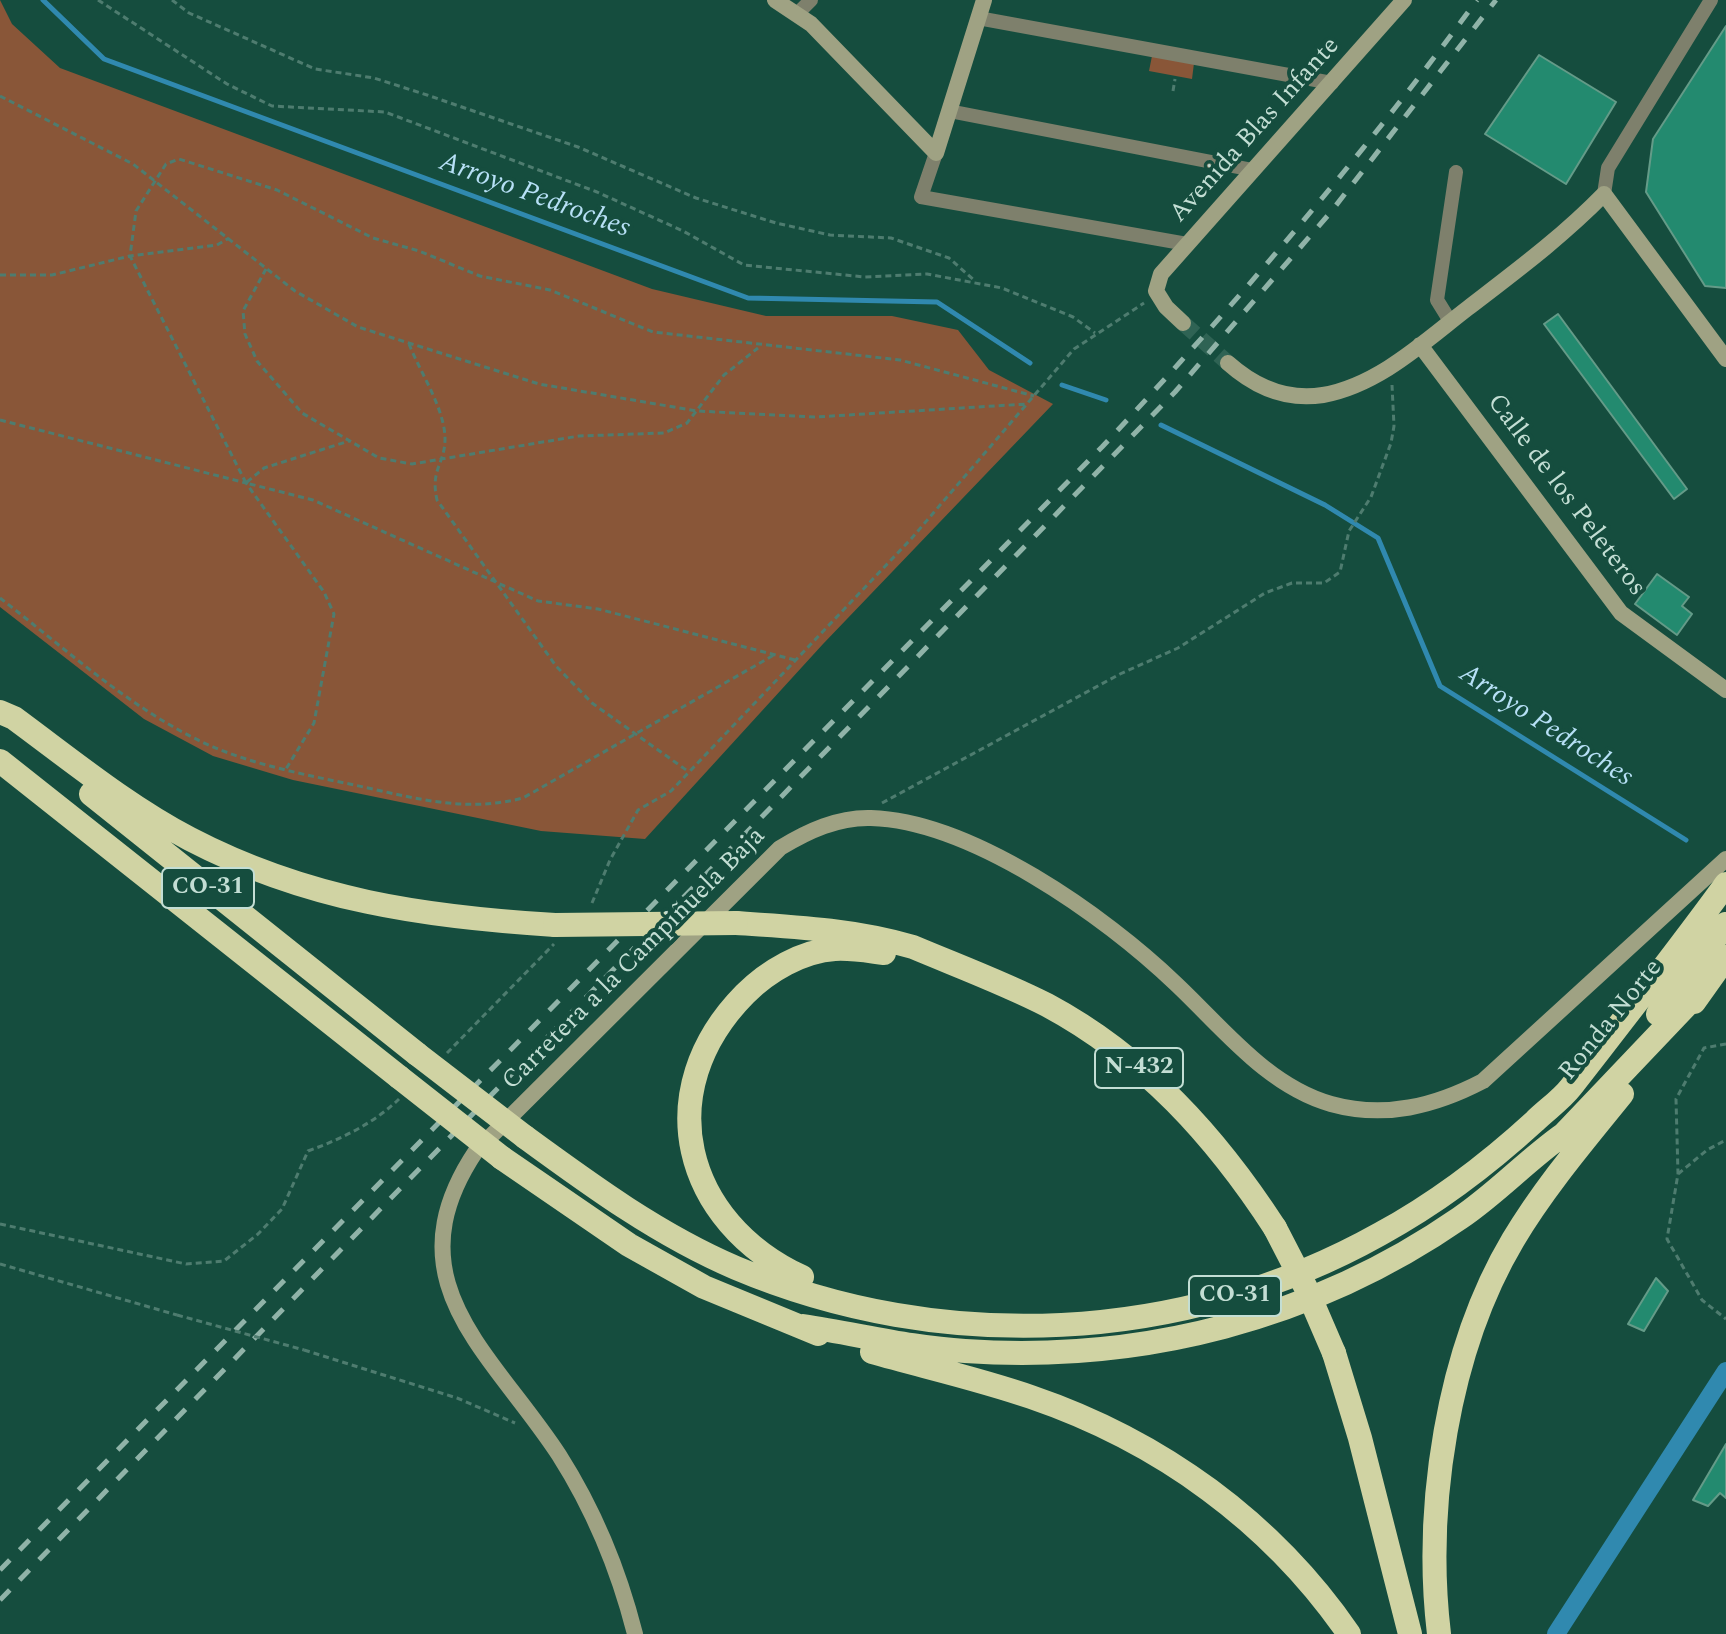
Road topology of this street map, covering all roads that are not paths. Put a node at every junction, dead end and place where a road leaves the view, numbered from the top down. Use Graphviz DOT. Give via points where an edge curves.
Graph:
graph roads {
  1 [pos="775,0"];
  2 [pos="811,0"];
  3 [pos="984,0"];
  4 [pos="1711,0"];
  5 [pos="1402,2"];
  6 [pos="798,13"];
  7 [pos="978,18"];
  8 [pos="1332,83"];
  9 [pos="949,111"];
  10 [pos="936,153"];
  11 [pos="1253,170"];
  12 [pos="1456,172"];
  13 [pos="1604,194"];
  14 [pos="1187,244"];
  15 [pos="1450,321"];
  16 [pos="1183,323"];
  17 [pos="1420,345"];
  18 [pos="1726,359"];
  19 [pos="1228,363"];
  20 [pos="1726,690"];
  21 [pos="0,712"];
  22 [pos="0,721"];
  23 [pos="0,761"];
  24 [pos="1726,859"];
  25 [pos="1726,884"];
  26 [pos="1726,906"];
  27 [pos="1726,924"];
  28 [pos="1726,957"];
  29 [pos="957,965"];
  30 [pos="1701,990"];
  31 [pos="1571,1088"];
  32 [pos="1539,1152"];
  33 [pos="840,1303"];
  34 [pos="803,1326"];
  35 [pos="635,1634"];
  36 [pos="1349,1634"];
  37 [pos="1410,1634"];
  38 [pos="1439,1634"];
  1 -- 6 [label="street"];
  2 -- 6 [label="street"];
  3 -- 7 [label="street"];
  4 -- 13 [label="street" via="1608,168"];
  5 -- 8 [label="street, Avenida Blas Infante"];
  6 -- 10 [label="street"];
  7 -- 8 [label="street"];
  7 -- 9 [label="street"];
  8 -- 11 [label="street, Avenida Blas Infante"];
  9 -- 10 [label="street"];
  9 -- 11 [label="street"];
  10 -- 14 [label="street" via="921,197"];
  11 -- 14 [label="street, Avenida Blas Infante"];
  12 -- 15 [label="street" via="1437,300"];
  13 -- 15 [label="street" via="1560,238"];
  13 -- 18 [label="street"];
  14 -- 16 [label="street, Avenida Blas Infante" via="1161,274 1157,293"];
  15 -- 17 [label="street"];
  17 -- 19 [label="street" via="1342,389 1300,396 1260,386"];
  17 -- 20 [label="street, Calle de los Peleteros" via="1621,613"];
  21 -- 29 [label="highway, bridge" via="178,832 274,876 371,905 559,930 736,923 839,930 913,947"];
  22 -- 33 [label="highway, CO-31, bridge" via="595,1189 672,1236 776,1283"];
  23 -- 34 [label="highway, CO-31, bridge" via="502,1158 629,1245 704,1287"];
  24 -- 35 [label="street, Carretera a la Campiñuela Baja" via="1483,1081 1453,1097 1394,1110 1331,1104 1281,1080 1106,924 971,845 935,831 870,818 831,823 780,848 476,1151 460,1175 443,1222 443,1271 461,1319 576,1483 608,1551"];
  25 -- 31 [label="highway"];
  26 -- 31 [label="highway, Ronda Norte" via="1630,1031"];
  27 -- 32 [label="highway, Ronda Norte" via="1626,1057"];
  28 -- 30 [label="highway"];
  29 -- 33 [label="highway" via="858,950 810,954 767,976 727,1013 696,1072 690,1134 700,1175 721,1216 771,1263"];
  29 -- 37 [label="highway, N-432, bridge" via="1047,1006 1130,1060 1211,1137 1275,1228 1334,1353"];
  30 -- 32 [label="highway, CO-31" via="1564,1134"];
  30 -- 38 [label="highway" via="1546,1190 1512,1241 1483,1303 1444,1438 1434,1587"];
  31 -- 33 [label="highway, CO-31" via="1453,1191 1410,1218 1350,1251 1232,1297 1158,1315 1065,1326 935,1322"];
  32 -- 34 [label="highway, CO-31" via="1499,1190 1399,1256 1342,1286 1185,1337 1083,1353 1027,1354 962,1351"];
  34 -- 36 [label="highway" via="829,1340 1031,1397 1154,1453 1209,1487 1252,1523 1295,1564"];
}
